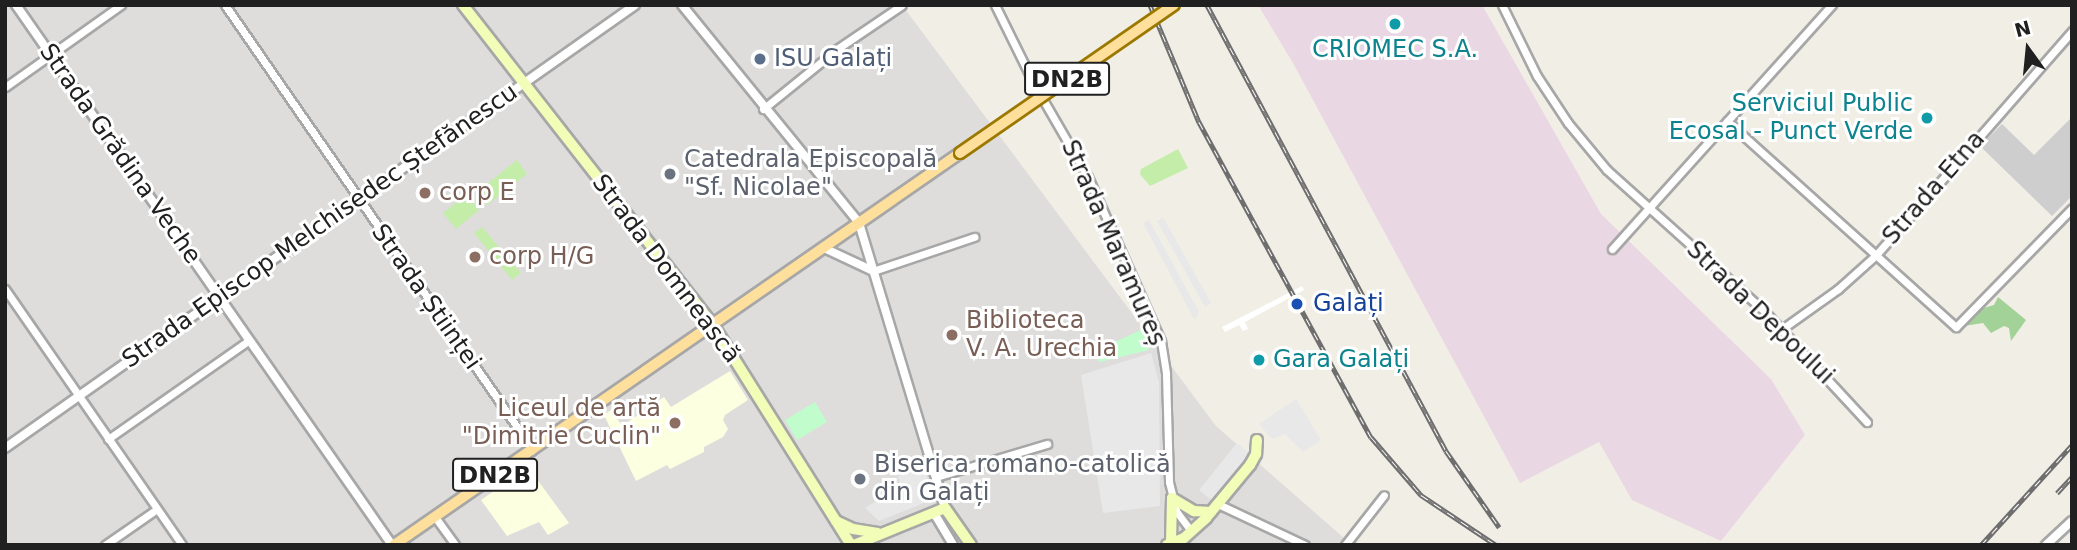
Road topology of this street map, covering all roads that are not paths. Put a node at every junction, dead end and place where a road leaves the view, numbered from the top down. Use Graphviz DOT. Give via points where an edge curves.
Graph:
graph roads {
  1 [pos="16,5"];
  2 [pos="121,5"];
  3 [pos="225,5"];
  4 [pos="463,5"];
  5 [pos="635,5"];
  6 [pos="682,5"];
  7 [pos="902,5"];
  8 [pos="995,5"];
  9 [pos="1174,5"];
  10 [pos="1502,5"];
  11 [pos="1832,5"];
  12 [pos="2072,31"];
  13 [pos="51,55"];
  14 [pos="523,82"];
  15 [pos="5,88"];
  16 [pos="763,109"];
  17 [pos="1727,121"];
  18 [pos="358,198"];
  19 [pos="1650,207"];
  20 [pos="2072,208"];
  21 [pos="859,223"];
  22 [pos="974,237"];
  23 [pos="824,248"];
  24 [pos="1612,249"];
  25 [pos="1876,255"];
  26 [pos="873,271"];
  27 [pos="5,289"];
  28 [pos="219,297"];
  29 [pos="713,325"];
  30 [pos="1782,329"];
  31 [pos="248,341"];
  32 [pos="78,396"];
  33 [pos="1867,422"];
  34 [pos="108,439"];
  35 [pos="1258,440"];
  36 [pos="1047,444"];
  37 [pos="5,448"];
  38 [pos="533,450"];
  39 [pos="936,477"];
  40 [pos="1384,495"];
  41 [pos="1172,498"];
  42 [pos="946,508"];
  43 [pos="1214,508"];
  44 [pos="157,509"];
  45 [pos="934,513"];
  46 [pos="435,517"];
  47 [pos="835,521"];
  48 [pos="2072,521"];
  49 [pos="880,533"];
  50 [pos="1192,533"];
  51 [pos="1170,544"];
  52 [pos="106,545"];
  53 [pos="182,545"];
  54 [pos="393,545"];
  55 [pos="455,545"];
  56 [pos="852,545"];
  57 [pos="874,545"];
  58 [pos="953,545"];
  59 [pos="971,545"];
  60 [pos="1305,545"];
  61 [pos="1345,545"];
  62 [pos="2046,545"];
  1 -- 13 [label="street, Strada Grădina Veche"];
  2 -- 13 [label="street"];
  3 -- 18 [label="street, Strada Științei"];
  4 -- 14 [label="main road, Strada Domnească"];
  5 -- 14 [label="street, Strada Episcop Melchisedec Ștefănescu"];
  6 -- 16 [label="street"];
  7 -- 16 [label="street"];
  8 -- 41 [label="street, Strada Maramureș" via="1088,177 1161,341"];
  9 -- 21 [label="main road, DN2B, bridge"];
  10 -- 19 [label="street, Strada Depoului" via="1537,76 1568,123 1606,170"];
  11 -- 17 [label="street"];
  12 -- 25 [label="street, Strada Etna"];
  13 -- 15 [label="street"];
  13 -- 28 [label="street, Strada Grădina Veche"];
  14 -- 18 [label="street, Strada Episcop Melchisedec Ștefănescu"];
  14 -- 29 [label="main road, Strada Domnească"];
  16 -- 21 [label="street"];
  17 -- 19 [label="street"];
  17 -- 25 [label="street"];
  18 -- 28 [label="street, Strada Episcop Melchisedec Ștefănescu"];
  18 -- 38 [label="street, Strada Științei"];
  19 -- 24 [label="street"];
  19 -- 30 [label="street, Strada Depoului"];
  20 -- 25 [label="street" via="1956,327"];
  21 -- 23 [label="main road, DN2B"];
  21 -- 26 [label="street"];
  22 -- 26 [label="street"];
  23 -- 26 [label="street"];
  23 -- 29 [label="main road, DN2B"];
  25 -- 30 [label="street, Strada Etna"];
  26 -- 39 [label="street"];
  27 -- 32 [label="street"];
  28 -- 31 [label="street, Strada Grădina Veche"];
  28 -- 32 [label="street, Strada Episcop Melchisedec Ștefănescu"];
  29 -- 38 [label="main road, DN2B"];
  29 -- 47 [label="main road, Strada Domnească"];
  30 -- 33 [label="street, Strada Depoului"];
  31 -- 34 [label="street"];
  31 -- 54 [label="street, Strada Grădina Veche"];
  32 -- 34 [label="street"];
  32 -- 37 [label="street, Strada Episcop Melchisedec Ștefănescu"];
  34 -- 44 [label="street"];
  35 -- 43 [label="main road" via="1250,465"];
  36 -- 39 [label="street"];
  38 -- 46 [label="main road, DN2B"];
  39 -- 42 [label="street"];
  40 -- 61 [label="street"];
  41 -- 43 [label="main road" via="1194,512"];
  41 -- 50 [label="street, Strada Maramureș"];
  41 -- 51 [label="main road"];
  42 -- 45 [label="main road"];
  42 -- 59 [label="main road"];
  43 -- 50 [label="main road"];
  43 -- 60 [label="street"];
  44 -- 52 [label="street"];
  44 -- 53 [label="street"];
  45 -- 49 [label="main road"];
  45 -- 58 [label="street"];
  46 -- 54 [label="main road, DN2B"];
  46 -- 55 [label="street"];
  47 -- 49 [label="main road"];
  47 -- 56 [label="main road, Strada Domnească"];
  48 -- 62 [label="street"];
  49 -- 56 [label="main road"];
  49 -- 57 [label="main road"];
  50 -- 51 [label="main road"];
}
